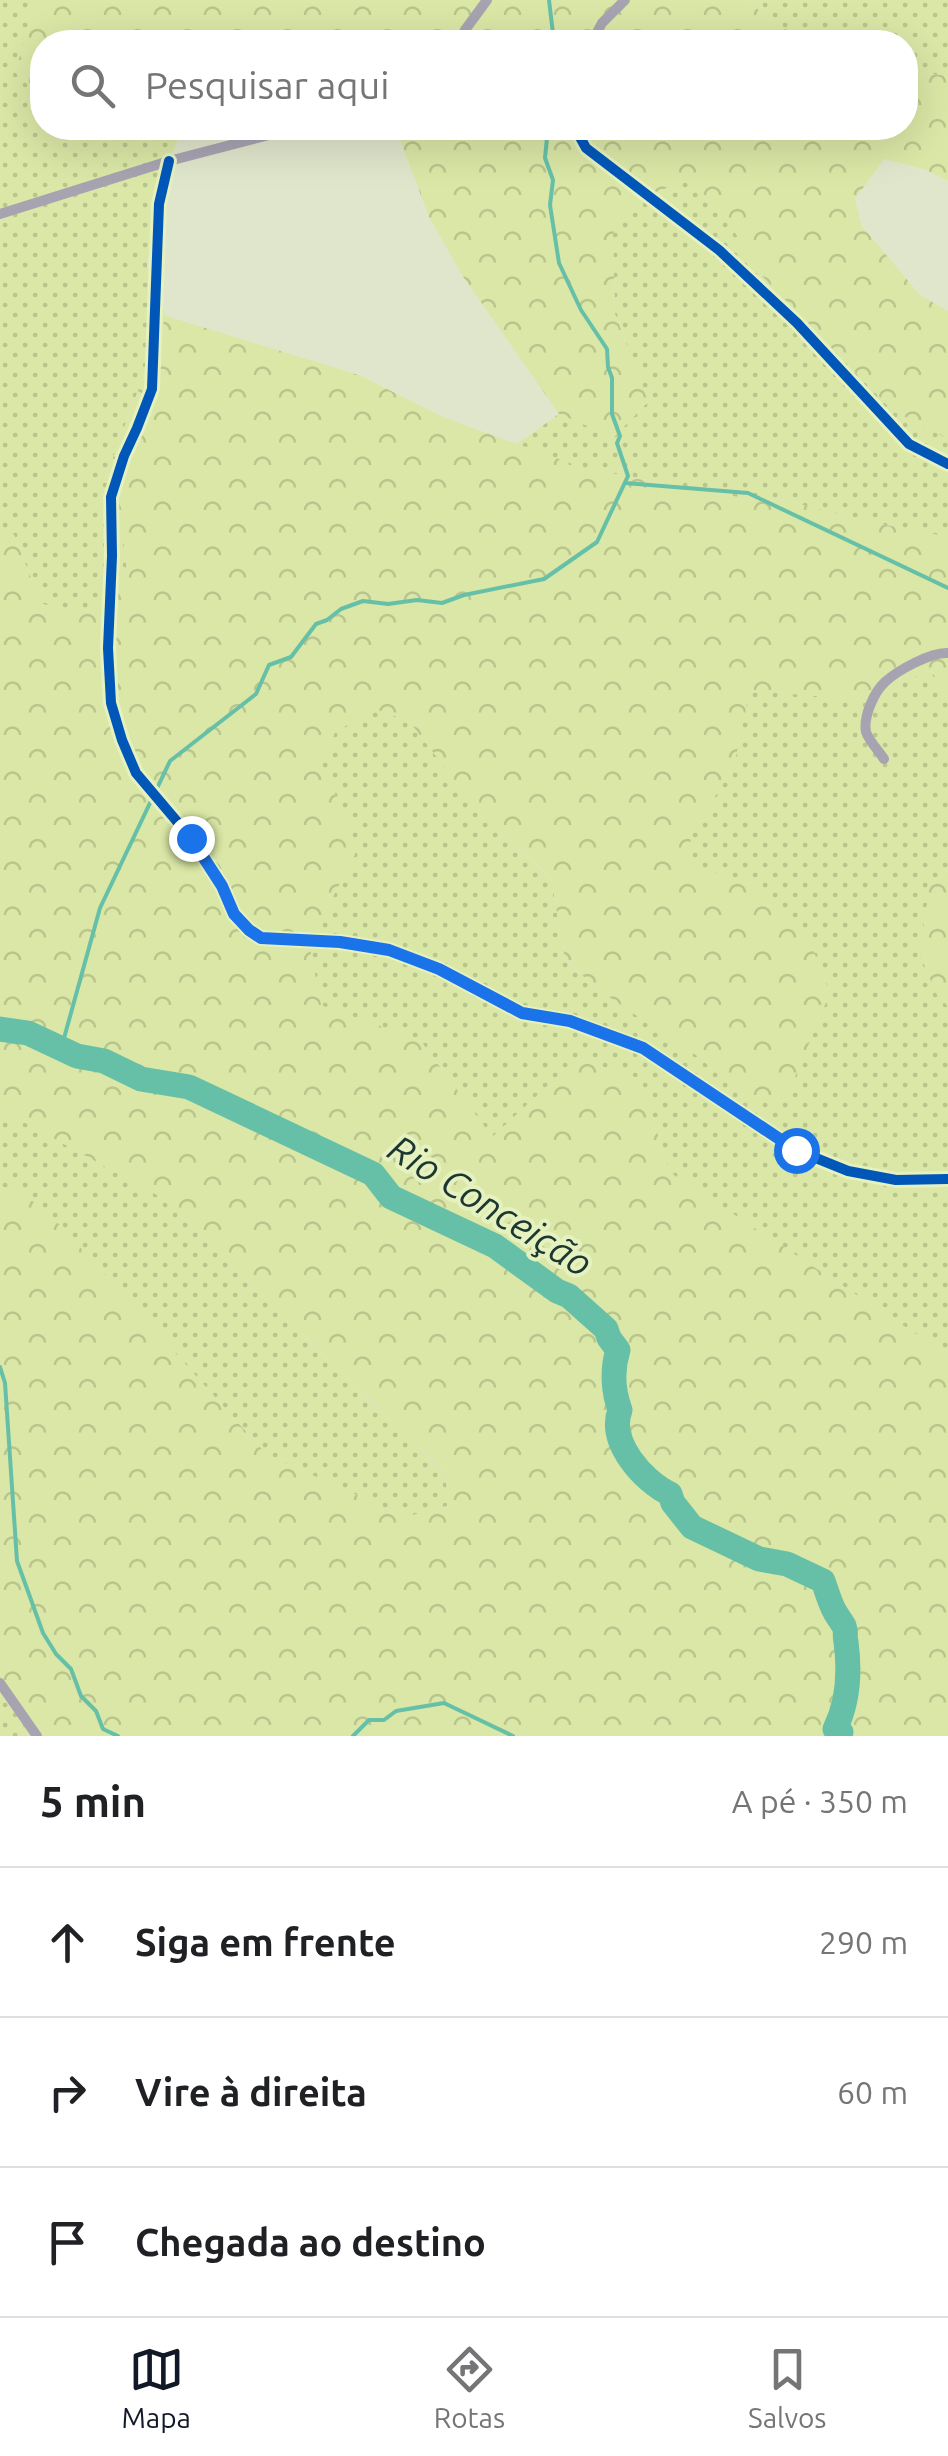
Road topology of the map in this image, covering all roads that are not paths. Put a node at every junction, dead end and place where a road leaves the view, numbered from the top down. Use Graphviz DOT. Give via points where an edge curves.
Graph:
graph roads {
  1 [pos="487,0"];
  2 [pos="625,0"];
  3 [pos="465,30"];
  4 [pos="598,30"];
  5 [pos="250,140"];
  6 [pos="581,140"];
  7 [pos="169,161"];
  8 [pos="0,214"];
  9 [pos="948,464"];
  10 [pos="948,653"];
  11 [pos="884,759"];
  12 [pos="948,1179"];
  13 [pos="0,1682"];
  14 [pos="37,1736"];
  1 -- 3 [label="street"];
  2 -- 4 [label="street"];
  5 -- 7 [label="street"];
  6 -- 9 [label="street" via="797,323 909,444"];
  7 -- 8 [label="street"];
  7 -- 12 [label="street" via="158,204 152,388 111,497 111,702 136,773 191,838 234,914 261,938 389,950 522,1013 570,1021 643,1048 796,1150 848,1171 896,1180"];
  10 -- 11 [label="street" via="935,652 876,692 866,732"];
  13 -- 14 [label="street"];
}
